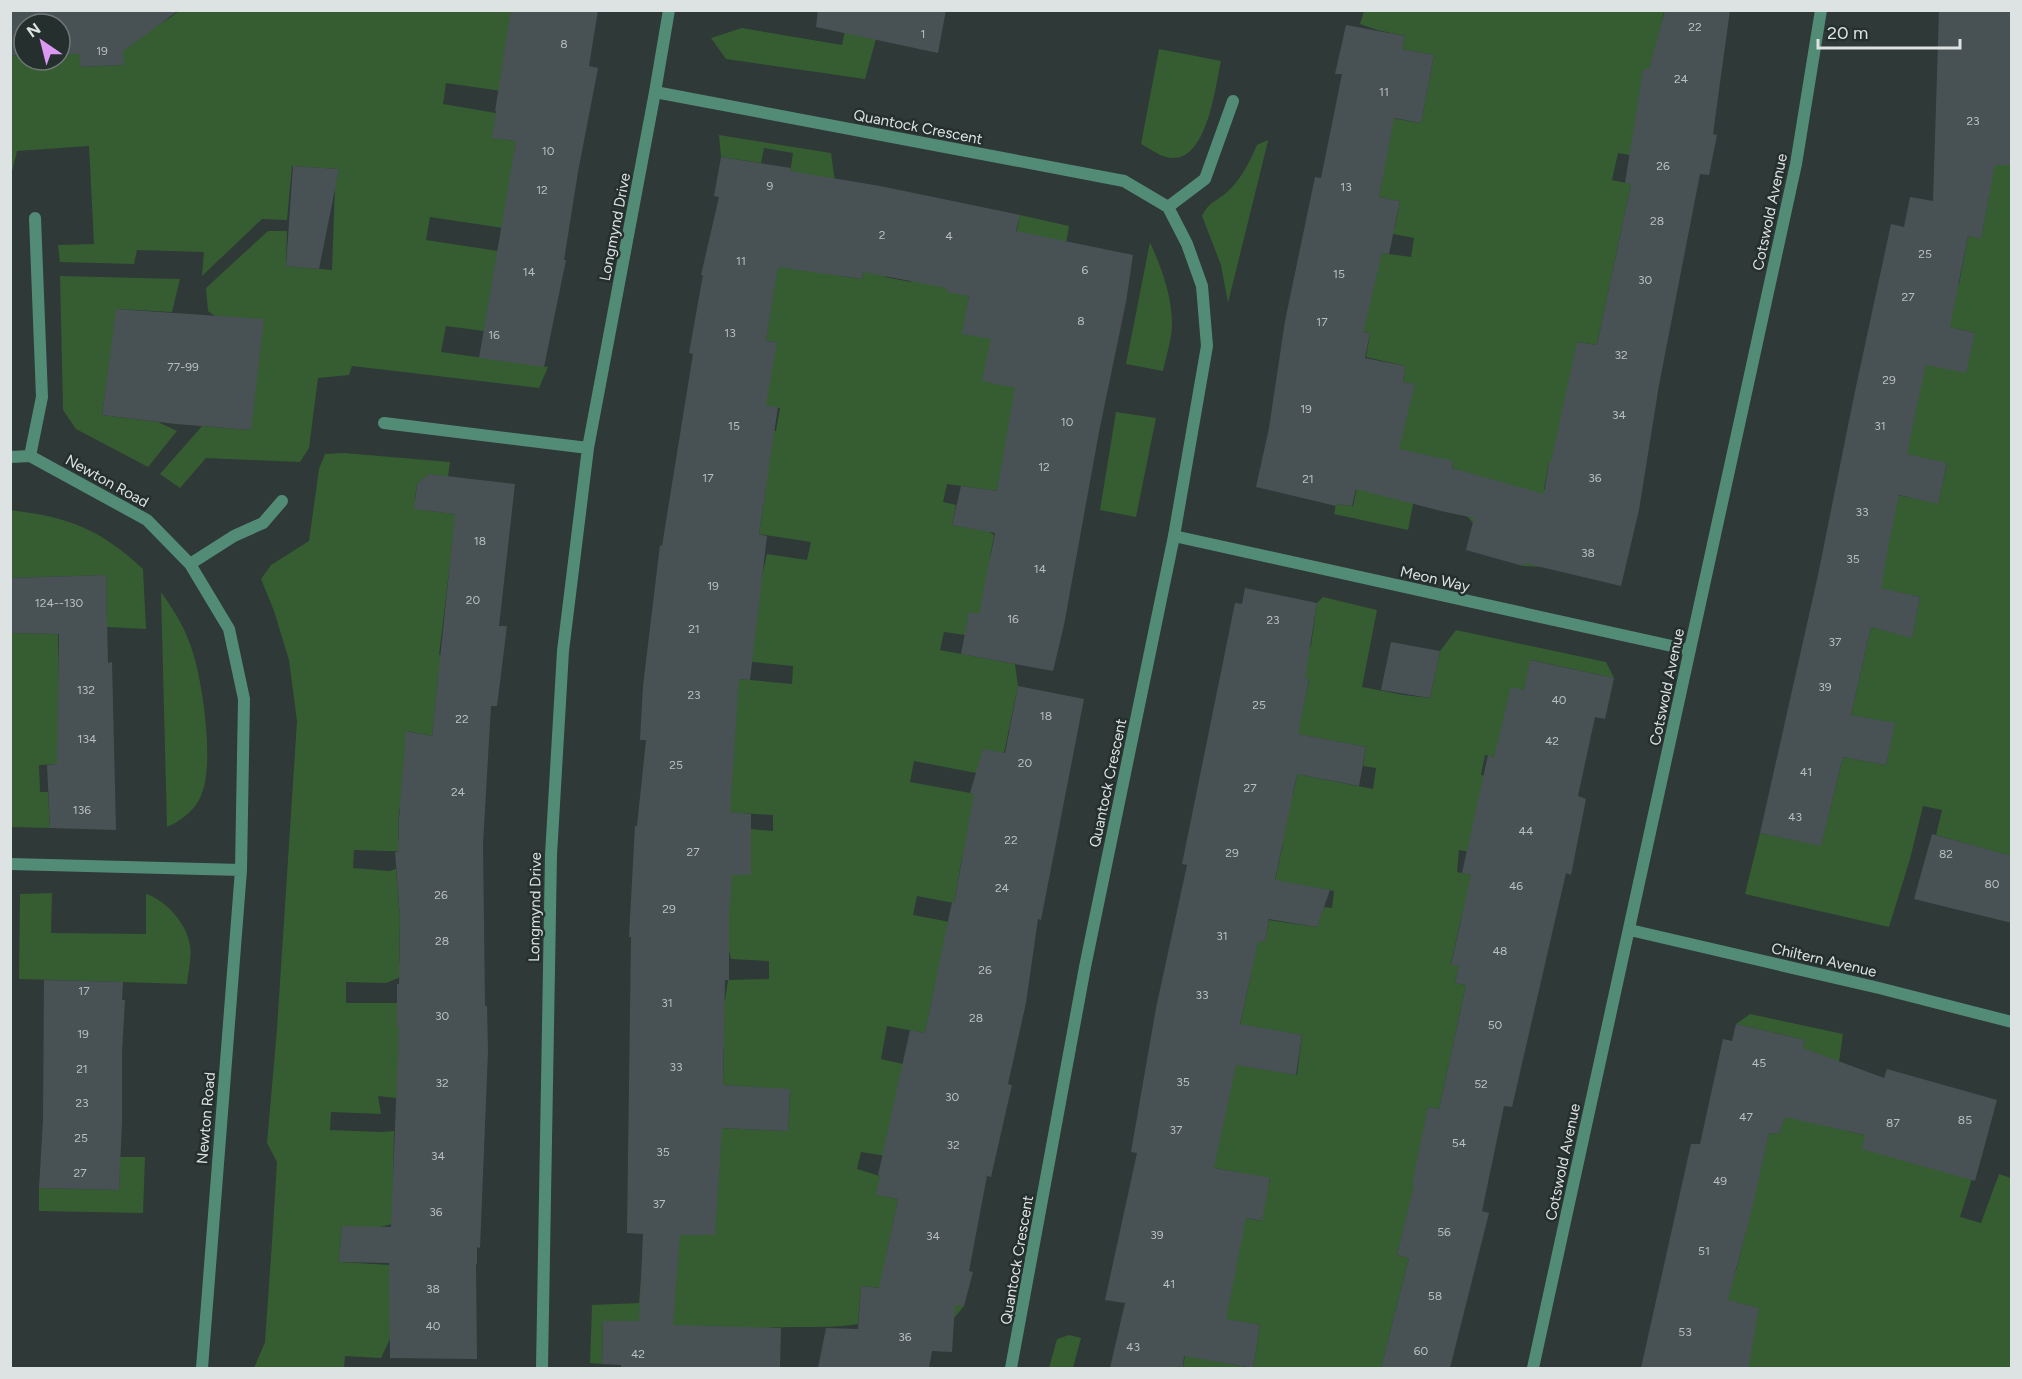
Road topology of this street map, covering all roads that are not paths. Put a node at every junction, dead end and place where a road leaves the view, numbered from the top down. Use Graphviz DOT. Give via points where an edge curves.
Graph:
graph roads {
  1 [pos="669,10"];
  2 [pos="1821,10"];
  3 [pos="656,92"];
  4 [pos="1233,101"];
  5 [pos="1168,207"];
  6 [pos="35,218"];
  7 [pos="384,423"];
  8 [pos="588,448"];
  9 [pos="30,456"];
  10 [pos="10,457"];
  11 [pos="282,501"];
  12 [pos="1174,536"];
  13 [pos="190,564"];
  14 [pos="1690,650"];
  15 [pos="10,864"];
  16 [pos="241,870"];
  17 [pos="1630,930"];
  18 [pos="2012,1022"];
  19 [pos="202,1368"];
  20 [pos="542,1368"];
  21 [pos="1011,1368"];
  22 [pos="1533,1368"];
  1 -- 3 [label="street, Longmynd Drive"];
  2 -- 14 [label="street, Cotswold Avenue" via="1796,164"];
  3 -- 5 [label="street, Quantock Crescent" via="1124,181"];
  3 -- 8 [label="street, Longmynd Drive"];
  4 -- 5 [label="street" via="1205,178"];
  5 -- 12 [label="street, Quantock Crescent" via="1188,244 1202,286 1207,346"];
  6 -- 9 [label="street" via="42,397"];
  7 -- 8 [label="street"];
  8 -- 20 [label="street, Longmynd Drive" via="563,651 551,855"];
  9 -- 10 [label="street"];
  9 -- 13 [label="street, Newton Road" via="147,520"];
  11 -- 13 [label="street" via="263,523"];
  12 -- 14 [label="street, Meon Way"];
  12 -- 21 [label="street, Quantock Crescent" via="1085,967"];
  13 -- 16 [label="street, Newton Road" via="229,629 244,699"];
  14 -- 17 [label="street, Cotswold Avenue"];
  15 -- 16 [label="street"];
  16 -- 19 [label="street, Newton Road"];
  17 -- 18 [label="street, Chiltern Avenue"];
  17 -- 22 [label="street, Cotswold Avenue"];
}
